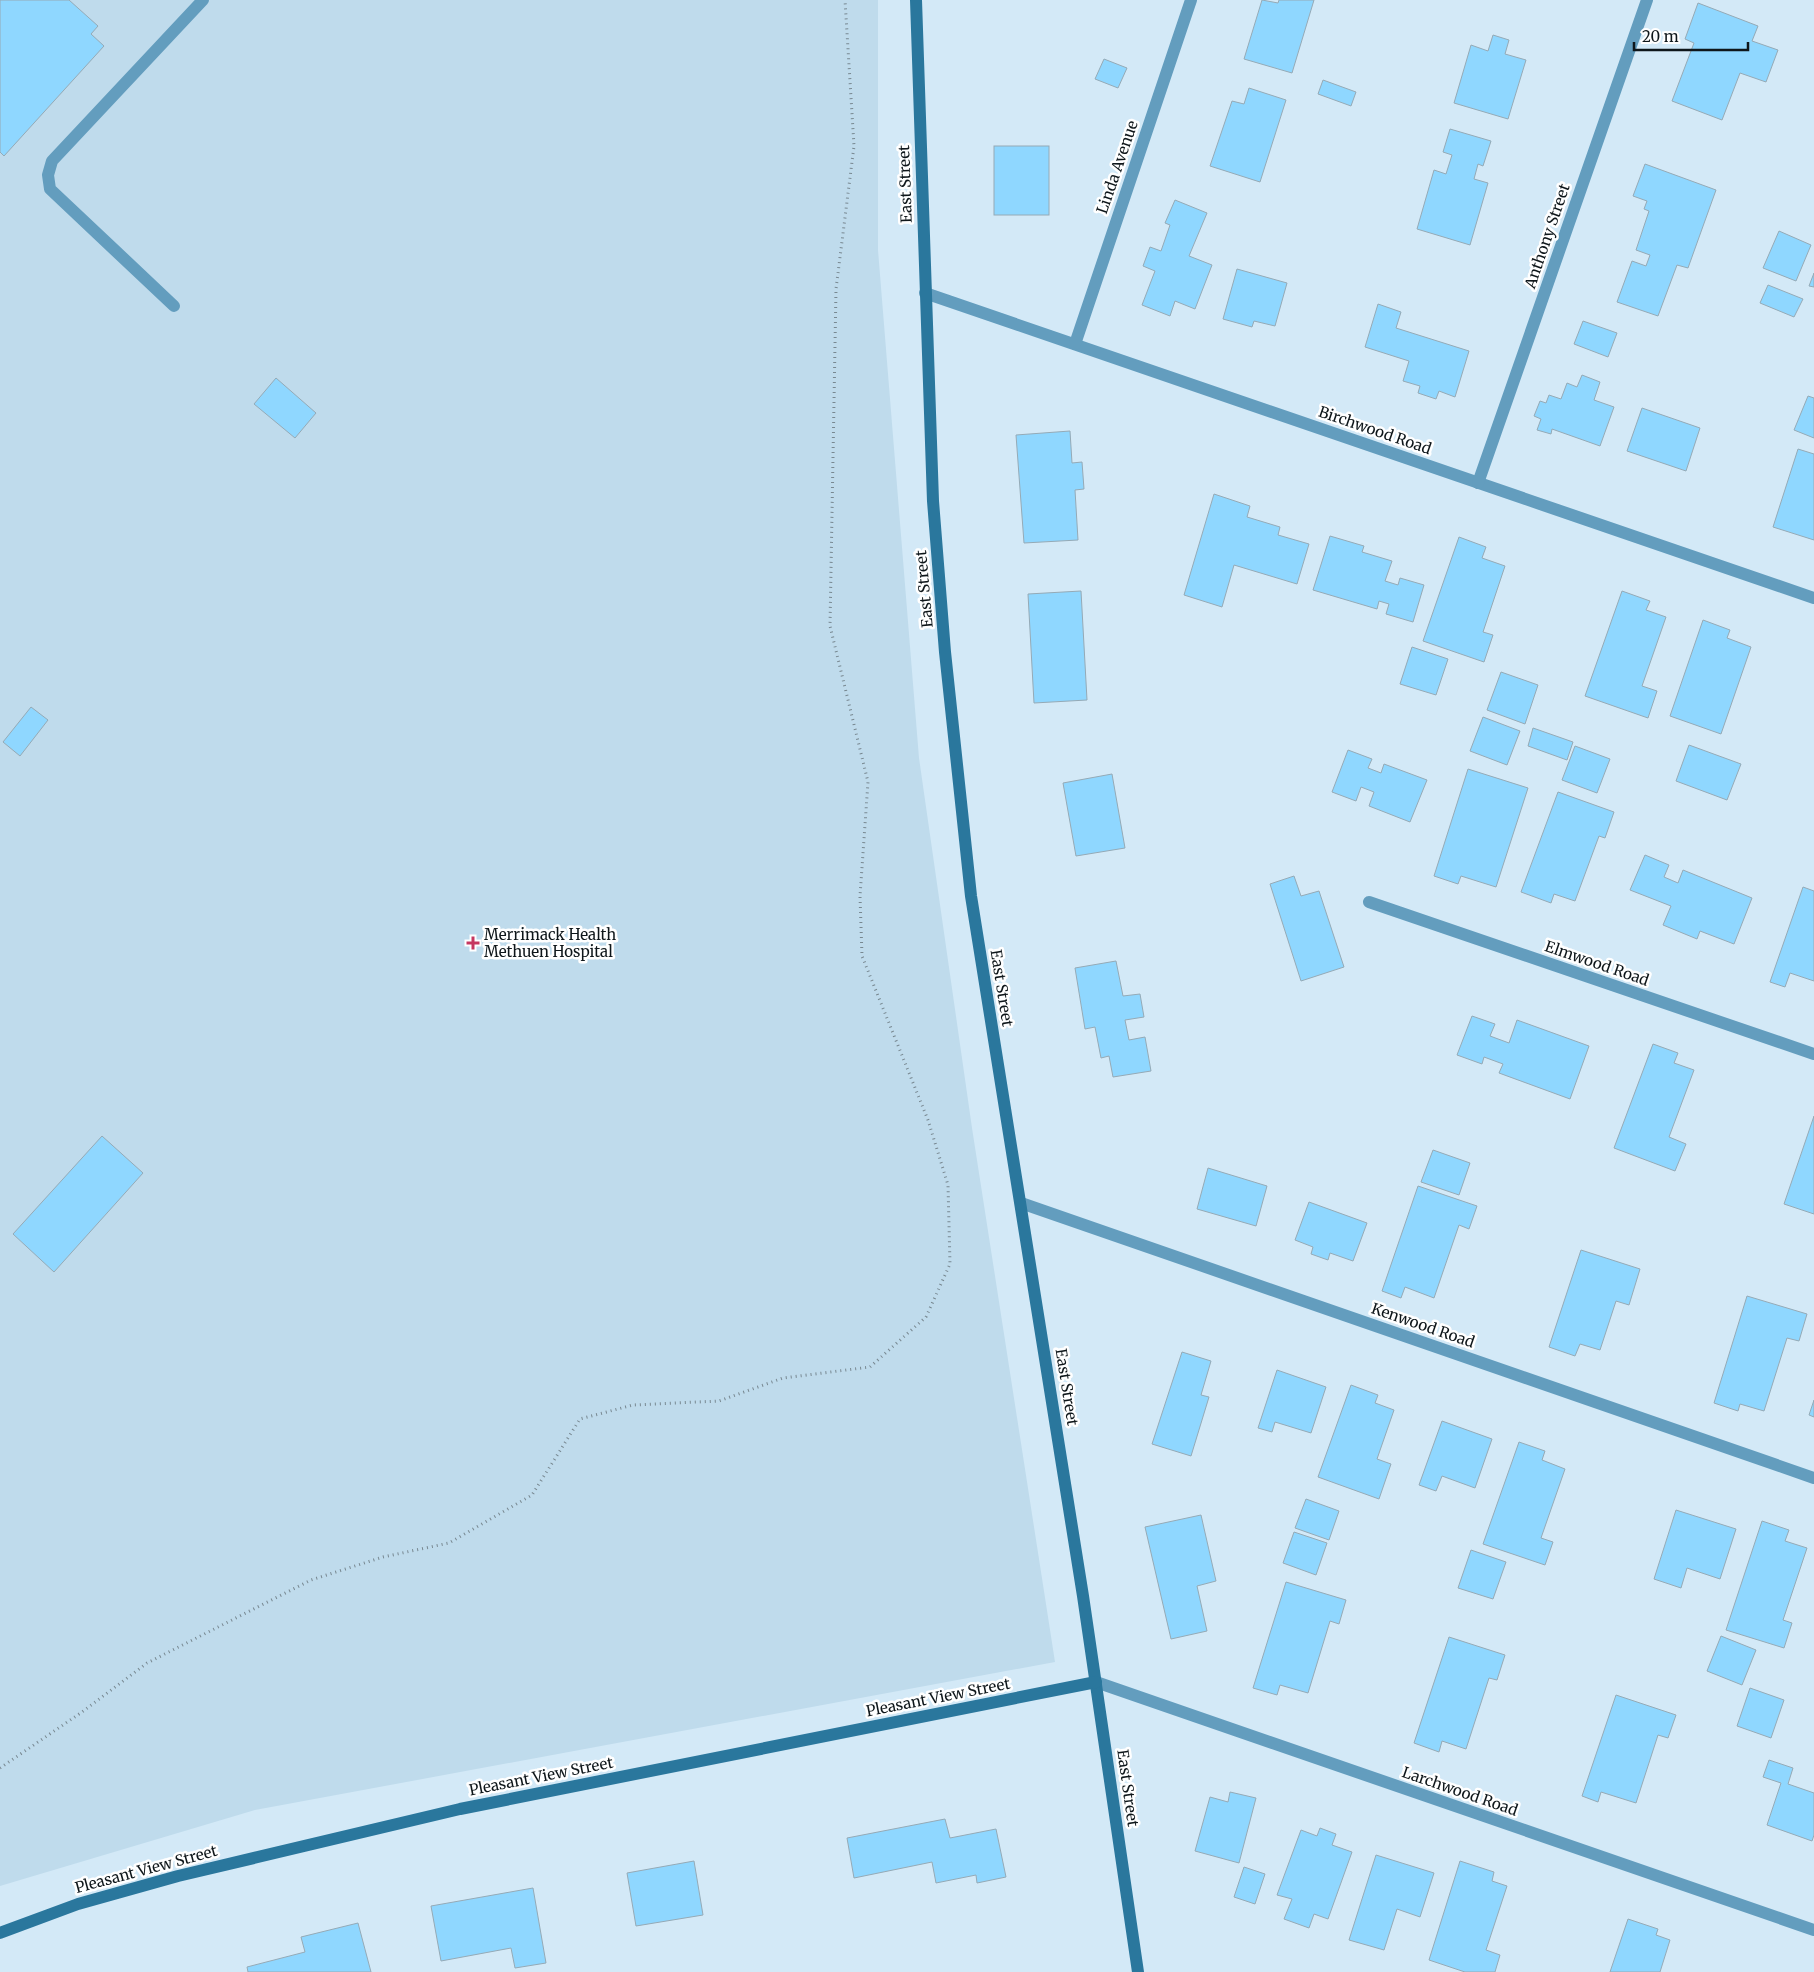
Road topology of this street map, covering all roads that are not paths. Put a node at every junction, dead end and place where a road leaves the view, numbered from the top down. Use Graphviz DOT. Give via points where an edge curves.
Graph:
graph roads {
  1 [pos="203,0"];
  2 [pos="916,0"];
  3 [pos="1191,0"];
  4 [pos="1647,0"];
  5 [pos="925,293"];
  6 [pos="174,306"];
  7 [pos="1075,344"];
  8 [pos="1478,483"];
  9 [pos="1814,598"];
  10 [pos="1369,902"];
  11 [pos="1814,1054"];
  12 [pos="1021,1203"];
  13 [pos="1814,1478"];
  14 [pos="1096,1682"];
  15 [pos="1814,1930"];
  16 [pos="0,1933"];
  17 [pos="1138,1972"];
  1 -- 6 [label="street" via="52,161 48,175 50,188"];
  2 -- 5 [label="main road, East Street"];
  3 -- 7 [label="street, Linda Avenue"];
  4 -- 8 [label="street, Anthony Street"];
  5 -- 7 [label="street, Birchwood Road"];
  5 -- 12 [label="main road, East Street" via="933,501 949,691 971,896"];
  7 -- 8 [label="street, Birchwood Road"];
  8 -- 9 [label="street, Birchwood Road"];
  10 -- 11 [label="street, Elmwood Road"];
  12 -- 13 [label="street, Kenwood Road"];
  12 -- 14 [label="main road, East Street"];
  14 -- 15 [label="street, Larchwood Road"];
  14 -- 16 [label="main road, Pleasant View Street" via="460,1809 178,1876 78,1904"];
  14 -- 17 [label="main road, East Street"];
}
